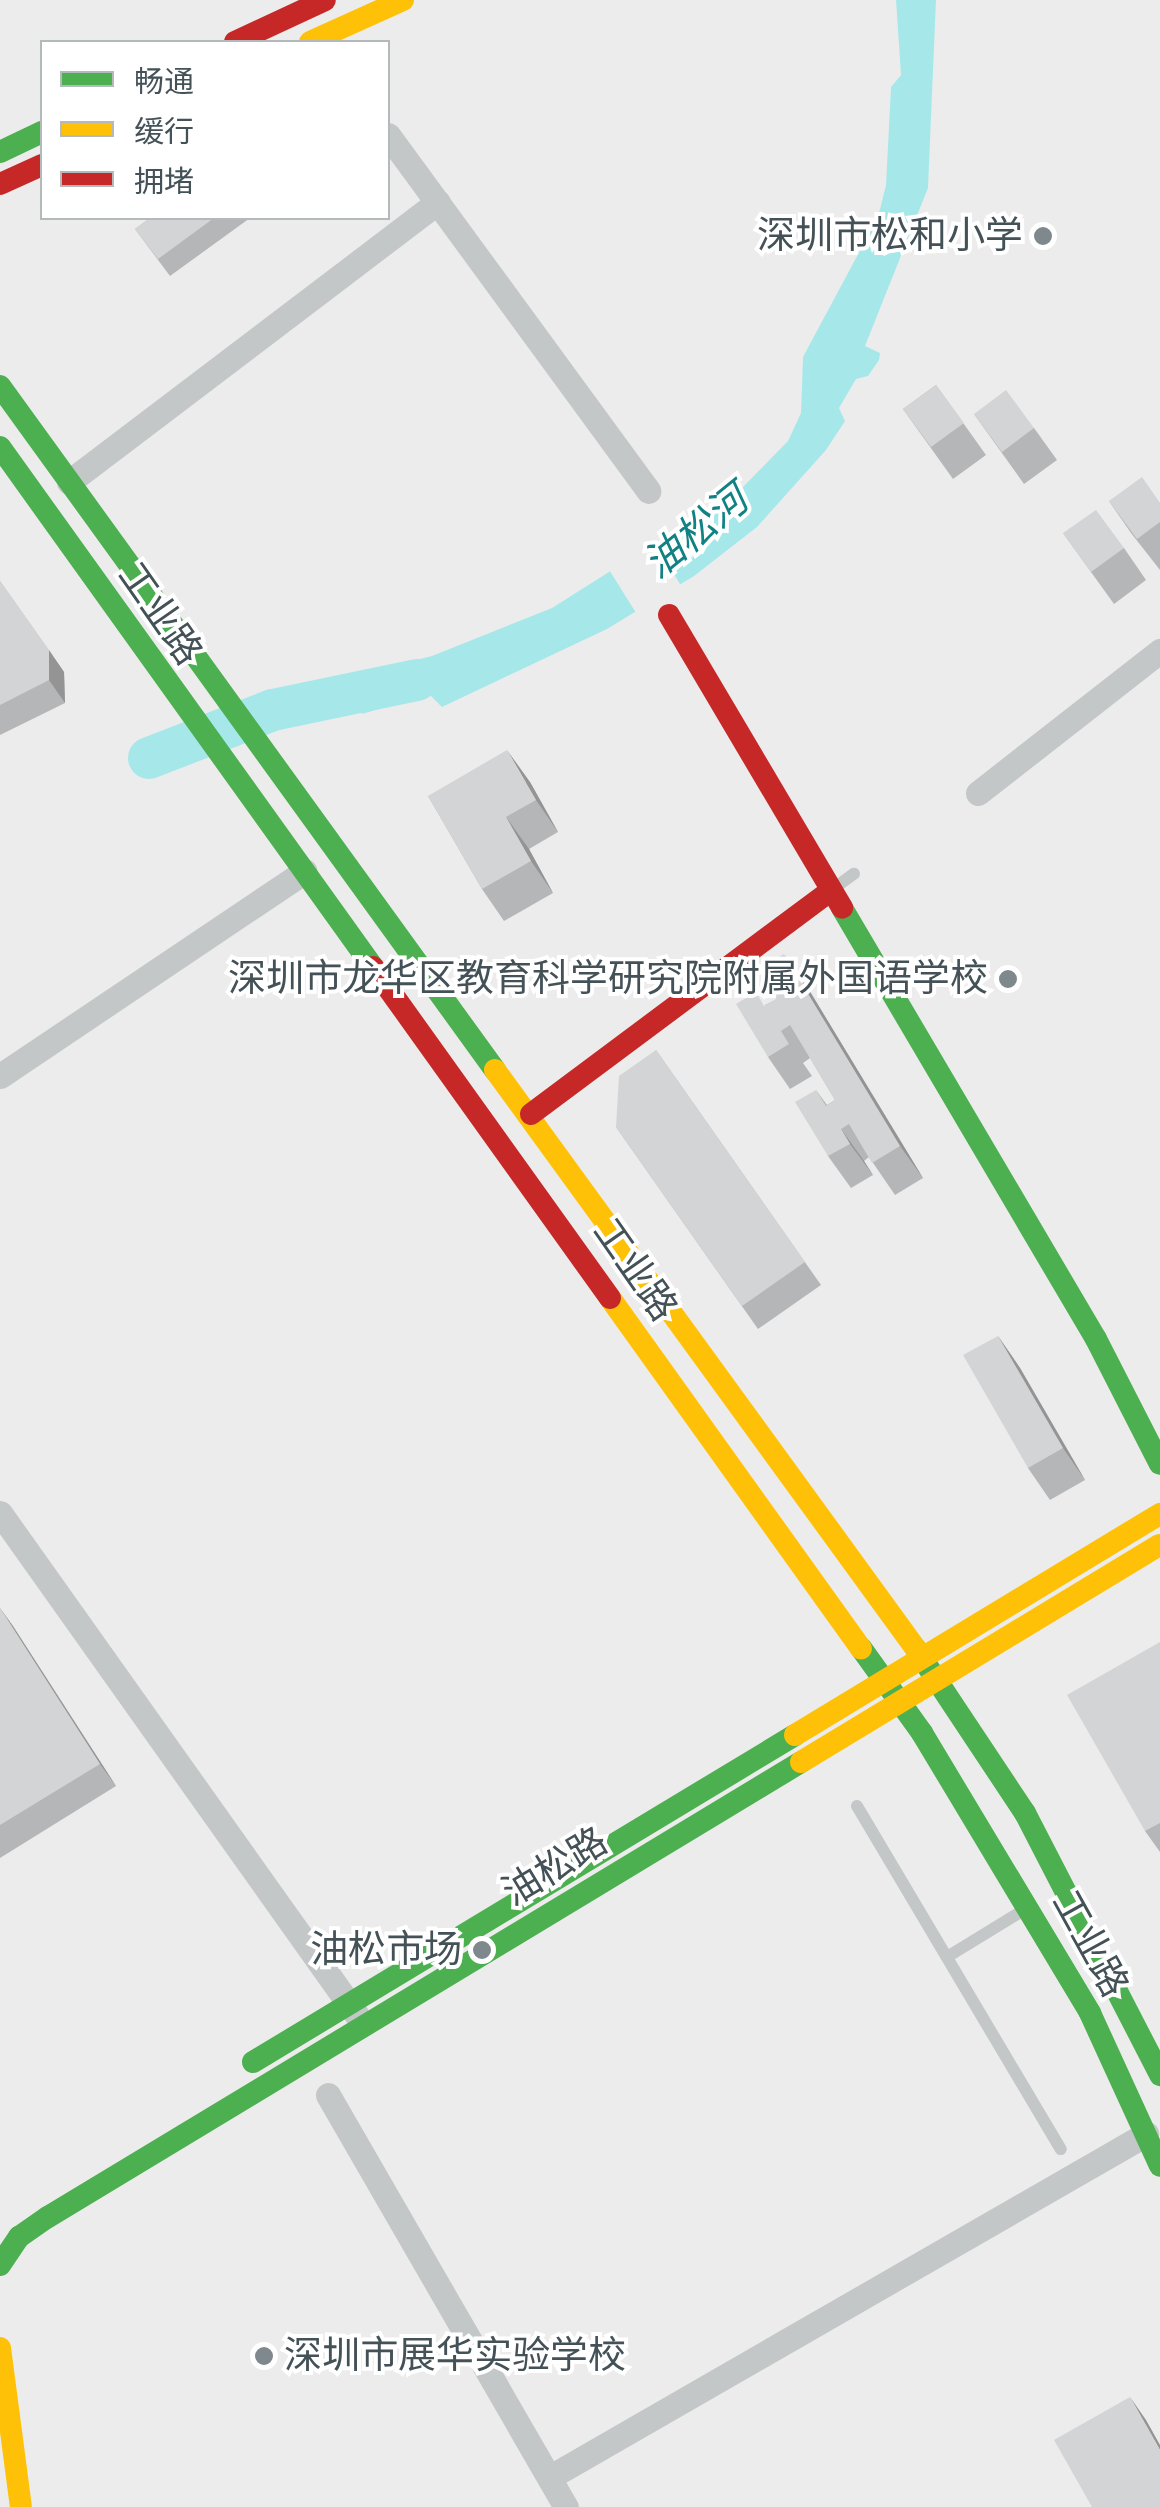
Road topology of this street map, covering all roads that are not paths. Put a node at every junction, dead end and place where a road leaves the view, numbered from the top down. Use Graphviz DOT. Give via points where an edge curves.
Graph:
graph roads {
  1 [pos="325,0"];
  2 [pos="403,0"];
  3 [pos="238,40"];
  4 [pos="318,40"];
  5 [pos="40,133"];
  6 [pos="390,137"];
  7 [pos="0,152"];
  8 [pos="40,165"];
  9 [pos="0,184"];
  10 [pos="438,202"];
  11 [pos="0,386"];
  12 [pos="0,448"];
  13 [pos="69,482"];
  14 [pos="649,491"];
  15 [pos="669,615"];
  16 [pos="1160,651"];
  17 [pos="978,793"];
  18 [pos="304,871"];
  19 [pos="854,874"];
  20 [pos="831,890"];
  21 [pos="0,1076"];
  22 [pos="531,1114"];
  23 [pos="1160,1464"];
  24 [pos="0,1512"];
  25 [pos="1160,1514"];
  26 [pos="1160,1544"];
  27 [pos="919,1656"];
  28 [pos="935,1678"];
  29 [pos="881,1679"];
  30 [pos="897,1700"];
  31 [pos="857,1806"];
  32 [pos="1030,1906"];
  33 [pos="947,1957"];
  34 [pos="348,2004"];
  35 [pos="364,2025"];
  36 [pos="232,2074"];
  37 [pos="1160,2075"];
  38 [pos="328,2095"];
  39 [pos="1146,2134"];
  40 [pos="1061,2149"];
  41 [pos="1160,2166"];
  42 [pos="68,2176"];
  43 [pos="5,2227"];
  44 [pos="0,2265"];
  45 [pos="0,2348"];
  46 [pos="550,2477"];
  47 [pos="21,2507"];
  48 [pos="566,2507"];
  1 -- 3 [label="main road"];
  2 -- 4 [label="main road"];
  5 -- 7 [label="main road"];
  6 -- 10 [label="street"];
  8 -- 9 [label="main road"];
  10 -- 13 [label="street"];
  10 -- 14 [label="street"];
  11 -- 13 [label="main road, 工业路"];
  12 -- 18 [label="main road, 工业路"];
  13 -- 22 [label="main road, 工业路"];
  15 -- 20 [label="main road"];
  16 -- 17 [label="street"];
  18 -- 21 [label="street"];
  18 -- 29 [label="main road, 工业路"];
  19 -- 20 [label="lane"];
  20 -- 22 [label="main road"];
  20 -- 23 [label="main road" via="1096,1339"];
  22 -- 27 [label="main road, 工业路"];
  24 -- 34 [label="street"];
  25 -- 27 [label="main road, 油松路"];
  26 -- 28 [label="main road, 油松路"];
  27 -- 28 [label="main road, 工业路"];
  27 -- 29 [label="main road, 油松路"];
  28 -- 30 [label="main road, 油松路"];
  28 -- 37 [label="main road, 工业路" via="1024,1813"];
  29 -- 30 [label="main road, 工业路"];
  29 -- 34 [label="main road, 油松路"];
  30 -- 32 [label="main road, 工业路"];
  30 -- 35 [label="main road, 油松路"];
  31 -- 33 [label="lane"];
  32 -- 33 [label="lane"];
  32 -- 39 [label="main road, 工业路"];
  33 -- 40 [label="lane"];
  34 -- 35 [label="street"];
  34 -- 36 [label="main road, 油松路"];
  35 -- 43 [label="main road, 油松路"];
  38 -- 46 [label="street"];
  39 -- 41 [label="main road, 工业路"];
  39 -- 46 [label="street"];
  42 -- 43 [label="main road, 油松路"];
  43 -- 44 [label="main road, 油松路"];
  45 -- 47 [label="main road"];
  46 -- 48 [label="street"];
}
